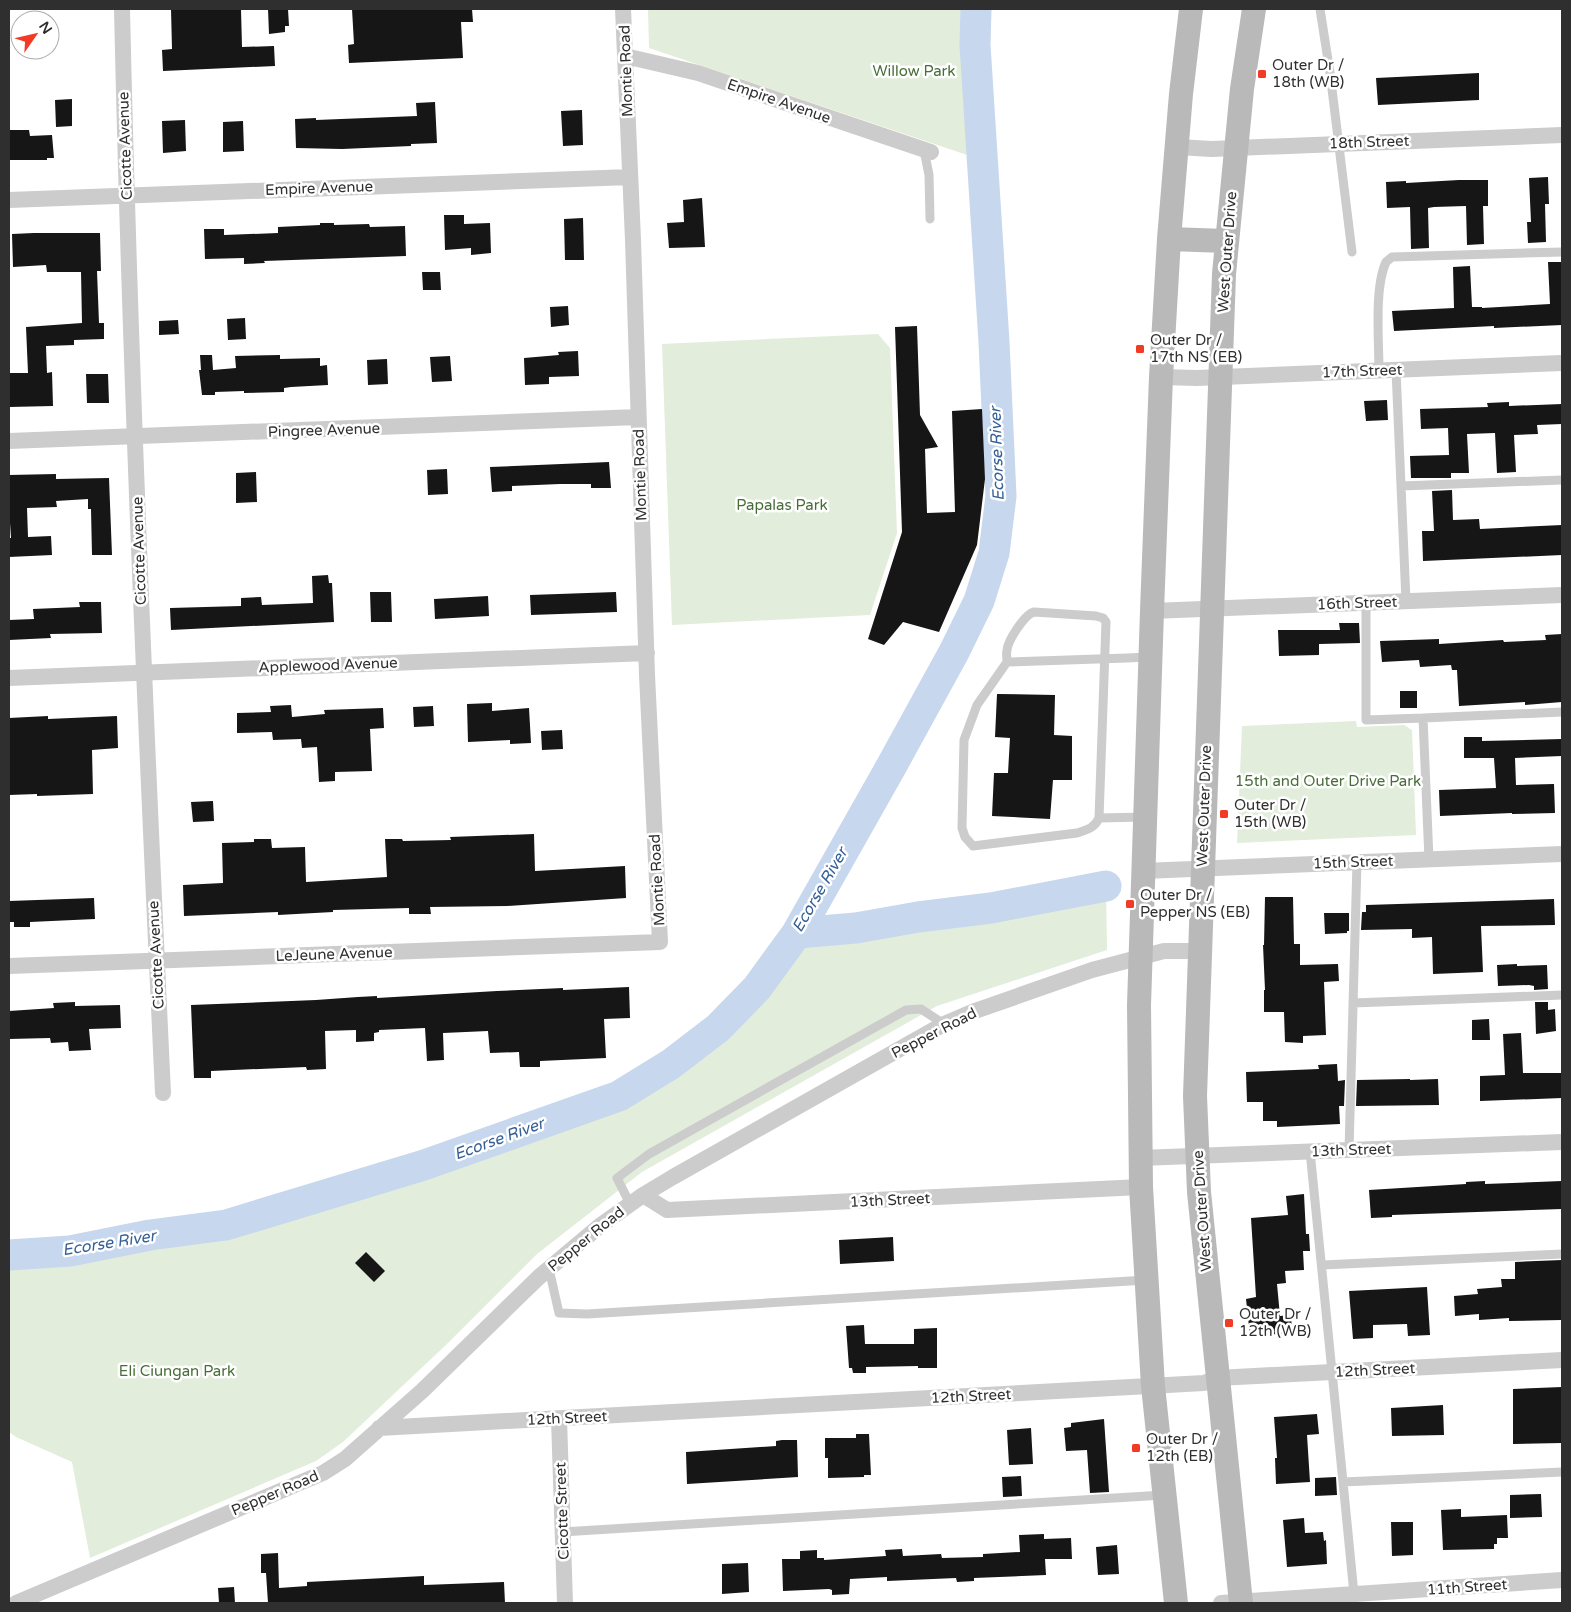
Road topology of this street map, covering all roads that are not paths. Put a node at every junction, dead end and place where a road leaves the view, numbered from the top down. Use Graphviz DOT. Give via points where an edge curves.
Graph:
graph roads {
  1 [pos="122,9"];
  2 [pos="623,9"];
  3 [pos="1191,9"];
  4 [pos="1254,9"];
  5 [pos="1320,9"];
  6 [pos="625,56"];
  7 [pos="1562,135"];
  8 [pos="1340,143"];
  9 [pos="1177,147"];
  10 [pos="1236,148"];
  11 [pos="928,151"];
  12 [pos="630,177"];
  13 [pos="126,196"];
  14 [pos="9,200"];
  15 [pos="930,219"];
  16 [pos="1169,239"];
  17 [pos="1226,241"];
  18 [pos="1352,252"];
  19 [pos="1562,252"];
  20 [pos="1562,363"];
  21 [pos="1379,370"];
  22 [pos="1396,370"];
  23 [pos="1161,377"];
  24 [pos="1220,377"];
  25 [pos="638,417"];
  26 [pos="135,437"];
  27 [pos="9,441"];
  28 [pos="1562,480"];
  29 [pos="1401,486"];
  30 [pos="1562,595"];
  31 [pos="1406,601"];
  32 [pos="1366,603"];
  33 [pos="1211,609"];
  34 [pos="1152,610"];
  35 [pos="646,653"];
  36 [pos="1150,657"];
  37 [pos="1106,658"];
  38 [pos="1007,662"];
  39 [pos="143,672"];
  40 [pos="9,678"];
  41 [pos="1562,712"];
  42 [pos="1423,718"];
  43 [pos="1145,817"];
  44 [pos="1099,818"];
  45 [pos="1562,854"];
  46 [pos="1429,859"];
  47 [pos="1357,862"];
  48 [pos="1202,869"];
  49 [pos="1143,871"];
  50 [pos="660,942"];
  51 [pos="1200,951"];
  52 [pos="1140,957"];
  53 [pos="157,961"];
  54 [pos="9,966"];
  55 [pos="1562,995"];
  56 [pos="1353,1003"];
  57 [pos="944,1024"];
  58 [pos="163,1093"];
  59 [pos="1562,1142"];
  60 [pos="1349,1150"];
  61 [pos="1310,1151"];
  62 [pos="1197,1155"];
  63 [pos="1140,1158"];
  64 [pos="1140,1187"];
  65 [pos="636,1200"];
  66 [pos="1562,1254"];
  67 [pos="1322,1265"];
  68 [pos="549,1269"];
  69 [pos="1147,1280"];
  70 [pos="1562,1360"];
  71 [pos="1332,1372"];
  72 [pos="1217,1378"];
  73 [pos="1153,1386"];
  74 [pos="559,1419"];
  75 [pos="379,1428"];
  76 [pos="1562,1472"];
  77 [pos="1343,1482"];
  78 [pos="1165,1495"];
  79 [pos="562,1532"];
  80 [pos="1562,1580"];
  81 [pos="1354,1594"];
  82 [pos="1234,1602"];
  83 [pos="16,1603"];
  84 [pos="565,1603"];
  85 [pos="1176,1603"];
  1 -- 13 [label="street, Cicotte Avenue"];
  2 -- 6 [label="street, Montie Road"];
  3 -- 9 [label="main road"];
  4 -- 10 [label="main road, West Outer Drive"];
  5 -- 8 [label="lane"];
  6 -- 11 [label="street, Empire Avenue" via="698,73"];
  6 -- 12 [label="street, Montie Road"];
  7 -- 8 [label="street, 18th Street"];
  8 -- 10 [label="street, 18th Street"];
  8 -- 18 [label="lane"];
  9 -- 10 [label="street, 18th Street"];
  9 -- 16 [label="main road"];
  10 -- 17 [label="main road, West Outer Drive"];
  11 -- 15 [label="lane"];
  12 -- 13 [label="street, Empire Avenue"];
  12 -- 25 [label="street, Montie Road"];
  13 -- 14 [label="street, Empire Avenue"];
  13 -- 26 [label="street, Cicotte Avenue"];
  16 -- 17 [label="main road"];
  16 -- 23 [label="main road"];
  17 -- 24 [label="main road, West Outer Drive"];
  19 -- 21 [label="lane" via="1392,257 1386,262 1381,278"];
  20 -- 22 [label="street, 17th Street"];
  21 -- 22 [label="street, 17th Street"];
  21 -- 24 [label="street, 17th Street"];
  22 -- 29 [label="lane"];
  23 -- 24 [label="street, 17th Street"];
  23 -- 34 [label="main road"];
  24 -- 33 [label="main road, West Outer Drive"];
  25 -- 26 [label="street, Pingree Avenue"];
  25 -- 35 [label="street, Montie Road"];
  26 -- 27 [label="street, Pingree Avenue"];
  26 -- 39 [label="street, Cicotte Avenue"];
  28 -- 29 [label="lane"];
  29 -- 31 [label="lane"];
  30 -- 31 [label="street, 16th Street"];
  31 -- 32 [label="street, 16th Street"];
  32 -- 33 [label="street, 16th Street"];
  32 -- 42 [label="lane" via="1366,720"];
  33 -- 34 [label="street, 16th Street"];
  33 -- 48 [label="main road, West Outer Drive"];
  34 -- 36 [label="main road"];
  35 -- 39 [label="street, Applewood Avenue"];
  35 -- 50 [label="street, Montie Road"];
  36 -- 37 [label="lane"];
  36 -- 43 [label="main road"];
  37 -- 38 [label="lane"];
  37 -- 38 [label="lane" via="1106,622 1102,618 1034,612 1023,620 1006,648"];
  37 -- 44 [label="lane"];
  38 -- 44 [label="lane" via="977,705 964,740 962,828 965,837 973,846 1043,838 1091,828"];
  39 -- 40 [label="street, Applewood Avenue"];
  39 -- 53 [label="street, Cicotte Avenue"];
  41 -- 42 [label="lane"];
  42 -- 46 [label="lane"];
  43 -- 44 [label="lane"];
  43 -- 49 [label="main road"];
  45 -- 46 [label="street, 15th Street"];
  46 -- 47 [label="street, 15th Street"];
  47 -- 48 [label="street, 15th Street"];
  47 -- 56 [label="lane"];
  48 -- 49 [label="street, 15th Street"];
  48 -- 51 [label="main road, West Outer Drive"];
  49 -- 52 [label="main road"];
  50 -- 53 [label="street, LeJeune Avenue"];
  51 -- 52 [label="street, Pepper Road" via="1164,951"];
  51 -- 62 [label="main road, West Outer Drive" via="1195,1096"];
  52 -- 57 [label="street, Pepper Road" via="1092,970"];
  52 -- 63 [label="main road"];
  53 -- 54 [label="street, LeJeune Avenue"];
  53 -- 58 [label="street, Cicotte Avenue"];
  55 -- 56 [label="lane"];
  56 -- 60 [label="lane"];
  57 -- 65 [label="street, Pepper Road"];
  57 -- 65 [label="lane" via="922,1009 906,1010 649,1154 616,1178"];
  59 -- 60 [label="street, 13th Street"];
  60 -- 61 [label="street, 13th Street"];
  61 -- 62 [label="street, 13th Street"];
  61 -- 67 [label="lane"];
  62 -- 63 [label="street, 13th Street"];
  62 -- 72 [label="main road, West Outer Drive"];
  63 -- 64 [label="main road"];
  64 -- 65 [label="street, 13th Street" via="667,1210"];
  64 -- 69 [label="main road"];
  65 -- 68 [label="street, Pepper Road"];
  66 -- 67 [label="lane"];
  67 -- 71 [label="lane"];
  68 -- 69 [label="lane" via="560,1313 587,1314"];
  68 -- 75 [label="street, Pepper Road"];
  69 -- 73 [label="main road"];
  70 -- 71 [label="street, 12th Street"];
  71 -- 72 [label="street, 12th Street"];
  71 -- 77 [label="lane"];
  72 -- 73 [label="street, 12th Street" via="1204,1383"];
  72 -- 82 [label="main road, West Outer Drive"];
  73 -- 74 [label="street, 12th Street"];
  73 -- 78 [label="main road"];
  74 -- 75 [label="street, 12th Street"];
  74 -- 79 [label="street, Cicotte Street"];
  75 -- 83 [label="street, Pepper Road" via="345,1459 323,1473"];
  76 -- 77 [label="lane"];
  77 -- 81 [label="lane"];
  78 -- 79 [label="lane"];
  78 -- 85 [label="main road"];
  79 -- 84 [label="street, Cicotte Street"];
  80 -- 81 [label="street, 11th Street"];
  81 -- 82 [label="street, 11th Street"];
}
